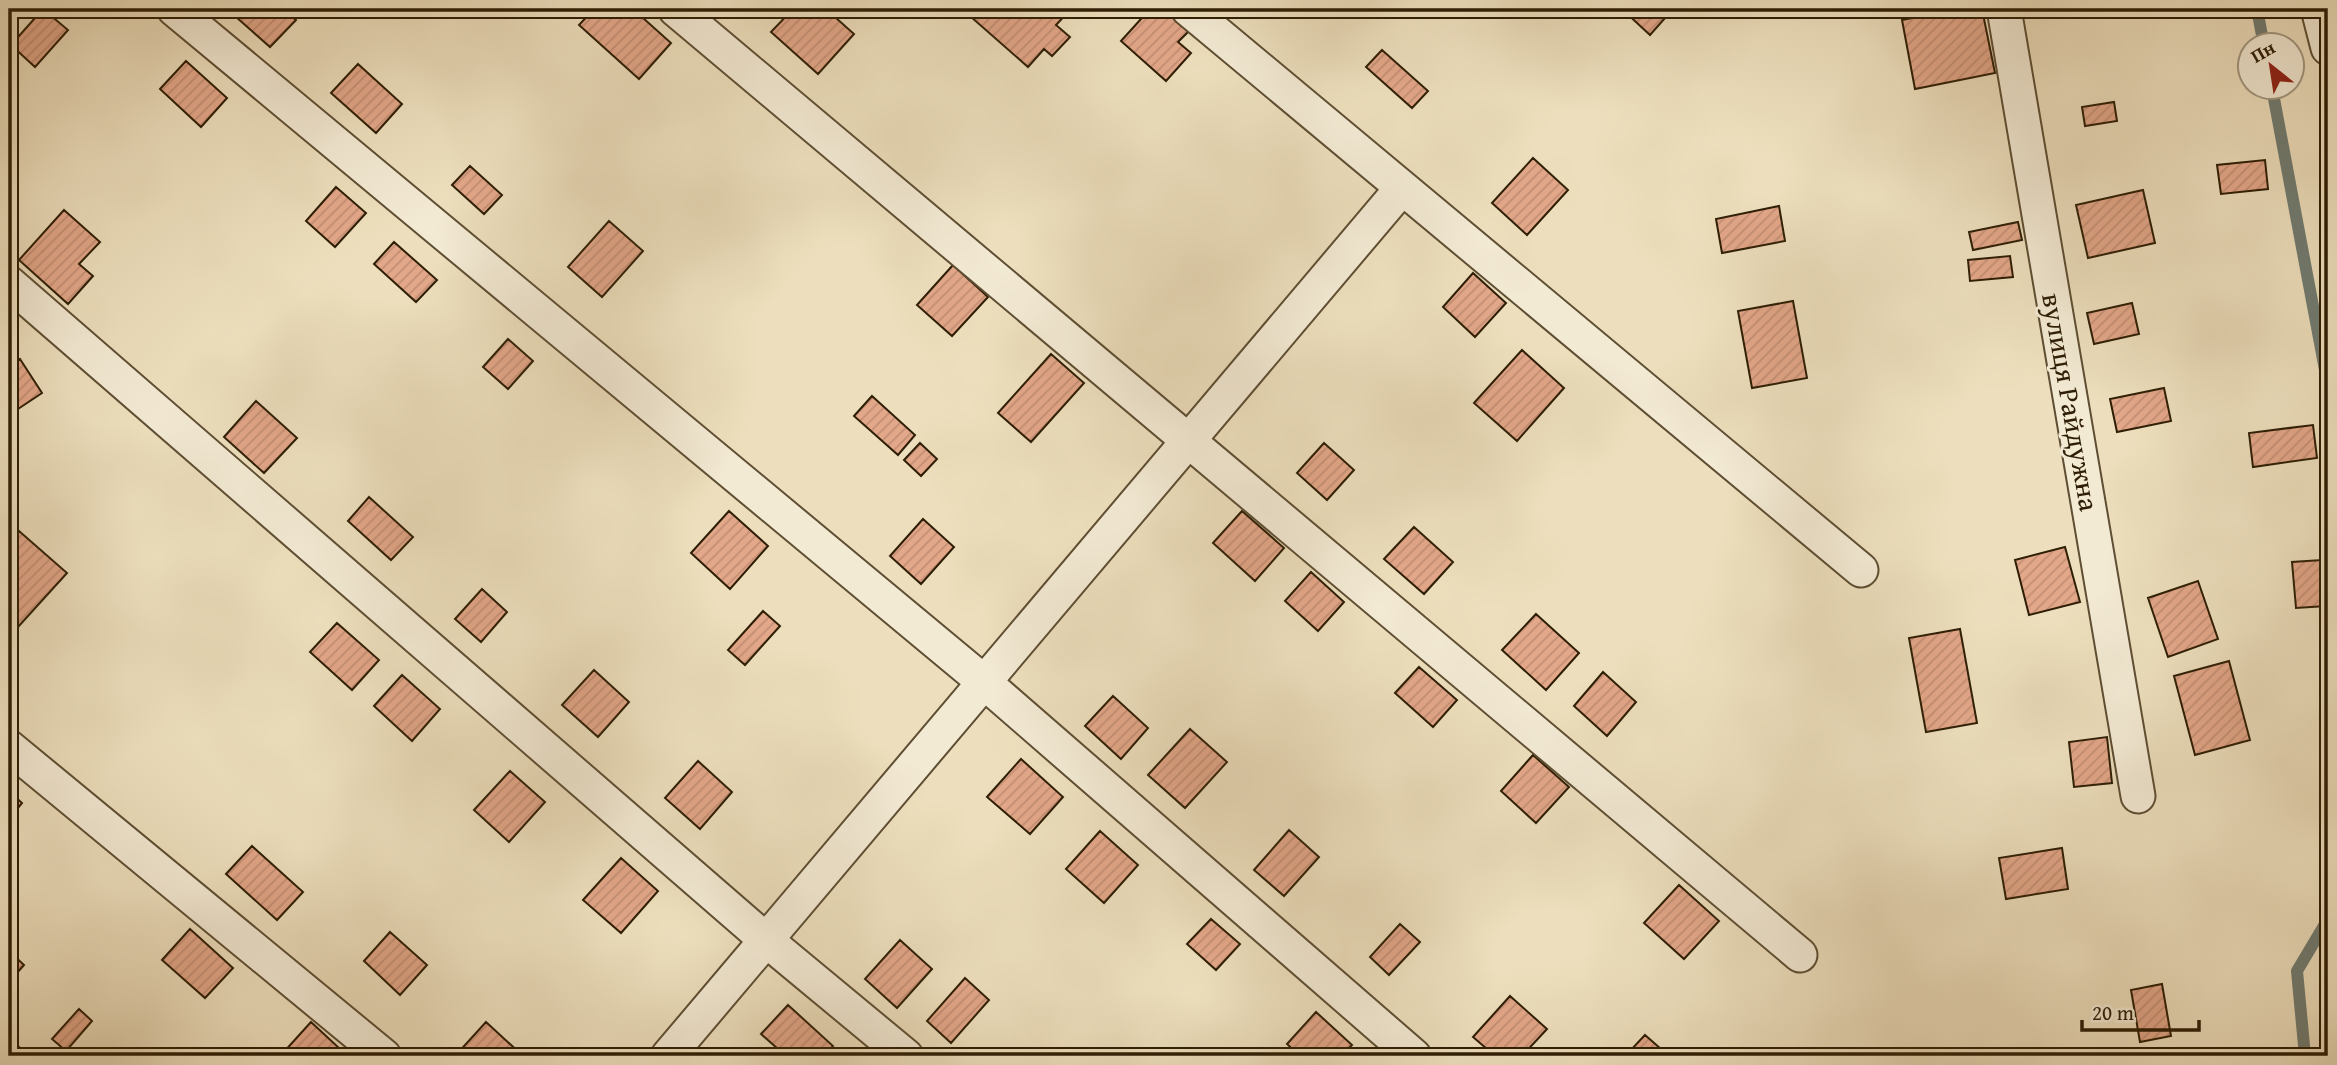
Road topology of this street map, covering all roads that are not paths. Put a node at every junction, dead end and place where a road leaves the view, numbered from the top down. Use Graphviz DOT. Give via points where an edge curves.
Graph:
graph roads {
  1 [pos="174,9"];
  2 [pos="675,9"];
  3 [pos="1188,9"];
  4 [pos="2004,9"];
  5 [pos="2318,9"];
  6 [pos="2328,48"];
  7 [pos="1402,188"];
  8 [pos="9,283"];
  9 [pos="1188,441"];
  10 [pos="1861,570"];
  11 [pos="984,682"];
  12 [pos="9,747"];
  13 [pos="2138,796"];
  14 [pos="766,940"];
  15 [pos="1800,955"];
  16 [pos="384,1056"];
  17 [pos="668,1056"];
  18 [pos="906,1056"];
  19 [pos="1413,1056"];
  1 -- 11 [label="street"];
  2 -- 9 [label="street"];
  3 -- 7 [label="street"];
  4 -- 13 [label="street, вулиця Райдужна"];
  5 -- 6 [label="street"];
  7 -- 9 [label="street"];
  7 -- 10 [label="street"];
  8 -- 14 [label="street"];
  9 -- 11 [label="street"];
  9 -- 15 [label="street"];
  11 -- 14 [label="street"];
  11 -- 19 [label="street"];
  12 -- 16 [label="street"];
  14 -- 17 [label="street"];
  14 -- 18 [label="street"];
}
